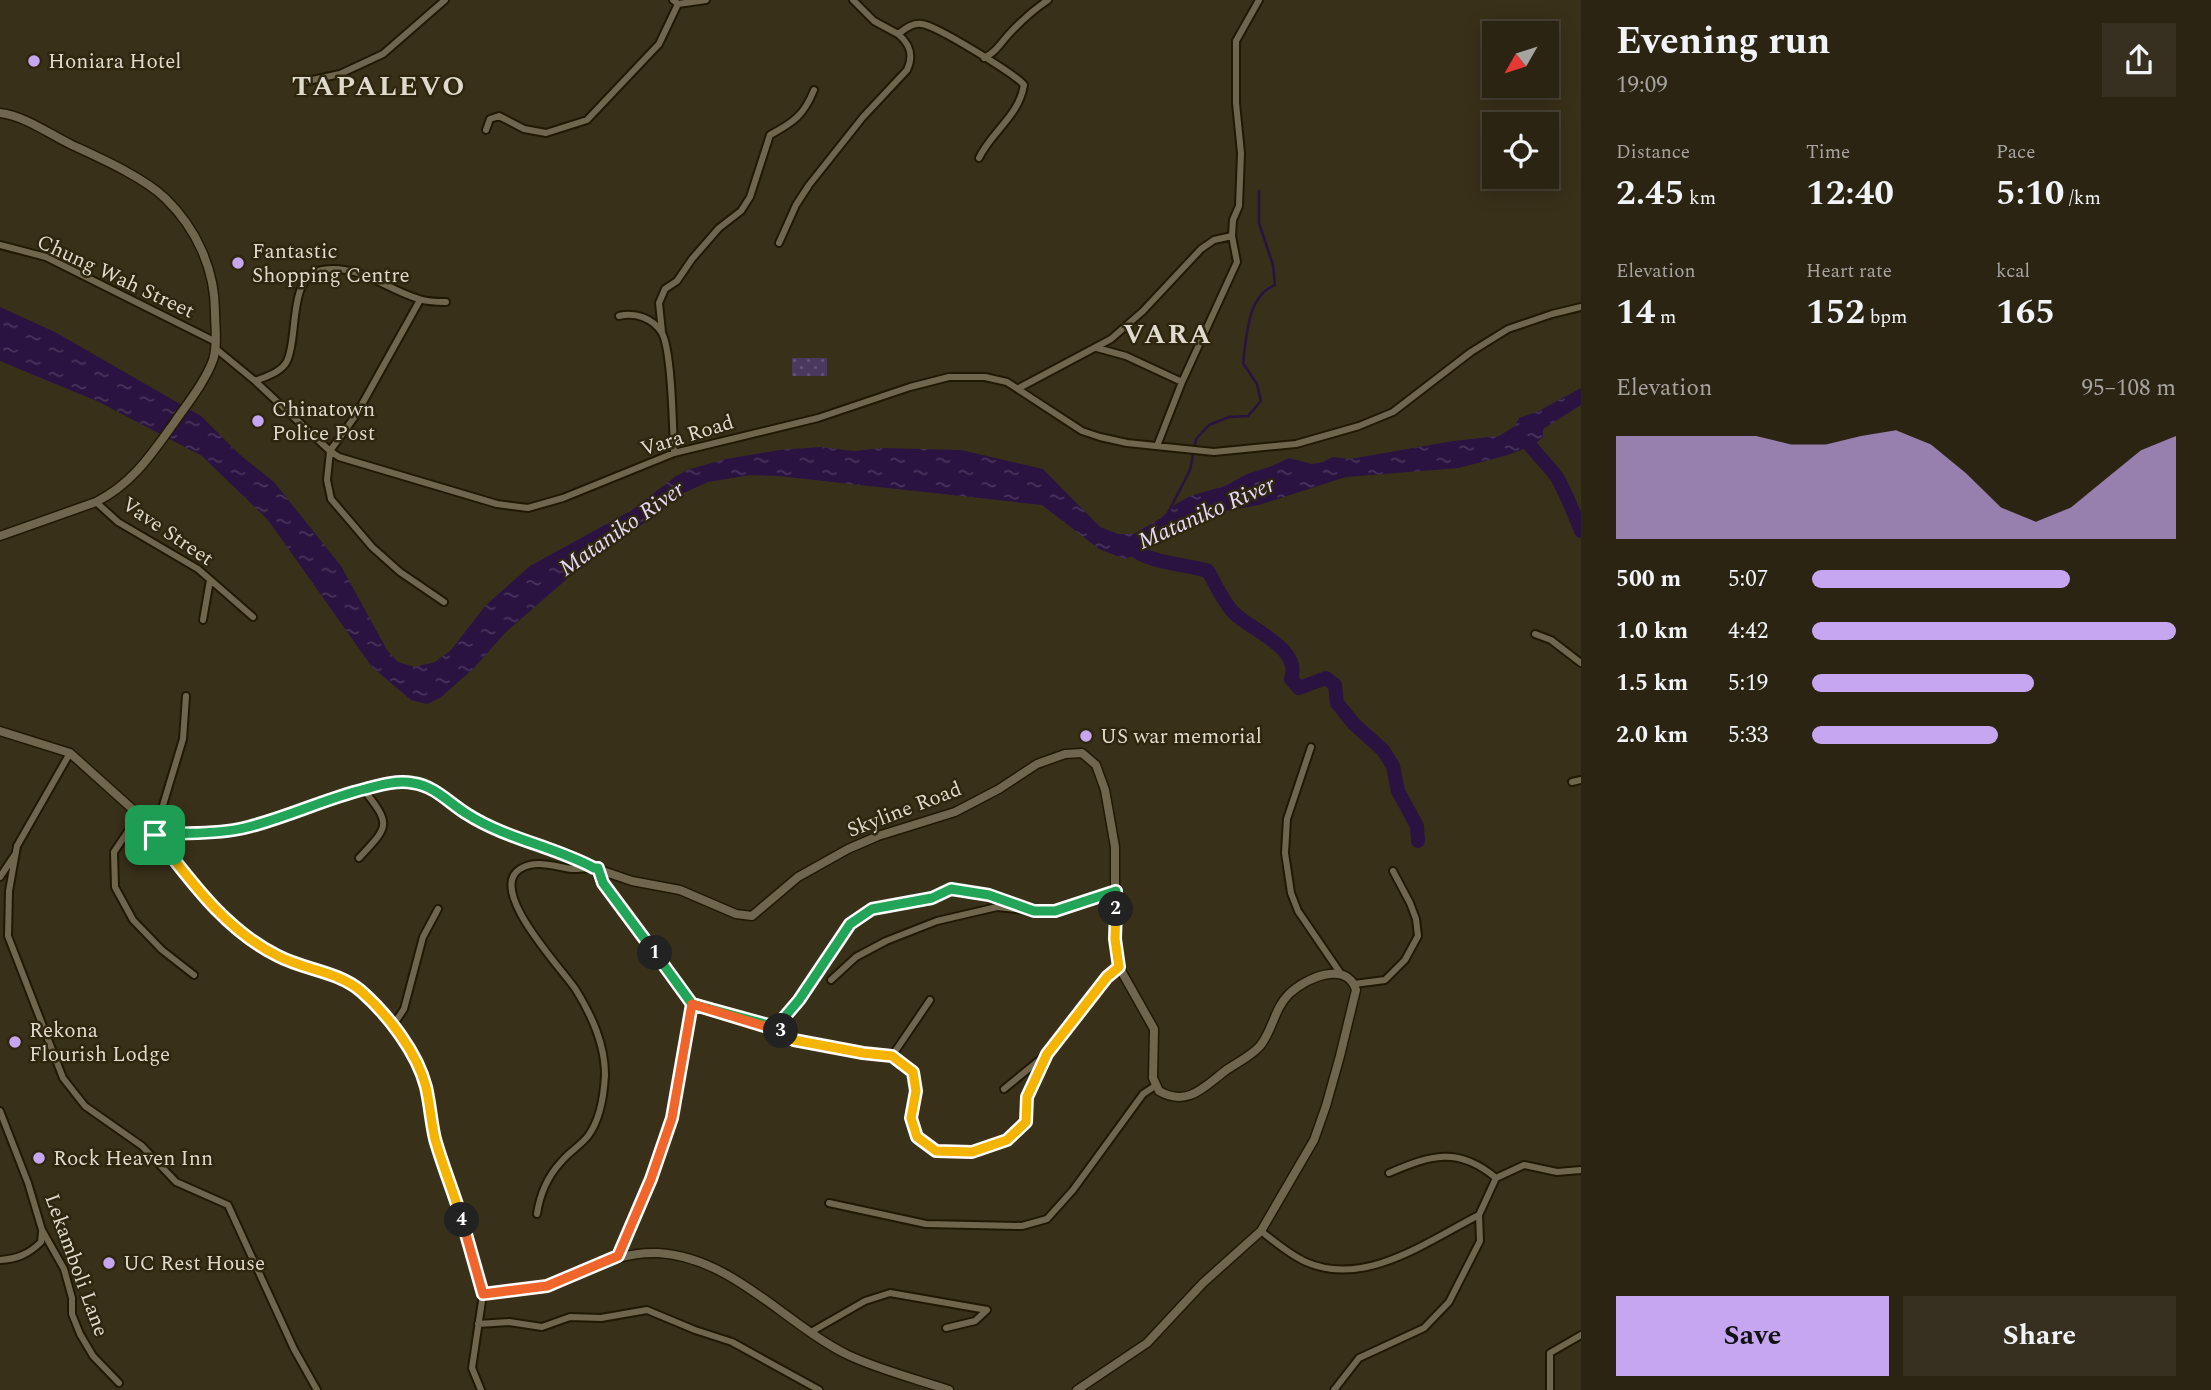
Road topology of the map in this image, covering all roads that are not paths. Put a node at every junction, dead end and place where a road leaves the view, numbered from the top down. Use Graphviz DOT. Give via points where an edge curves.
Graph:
graph roads {
  1 [pos="445,0"];
  2 [pos="706,0"];
  3 [pos="853,0"];
  4 [pos="1048,0"];
  5 [pos="1259,0"];
  6 [pos="675,2"];
  7 [pos="898,34"];
  8 [pos="984,58"];
  9 [pos="303,82"];
  10 [pos="814,90"];
  11 [pos="0,107"];
  12 [pos="0,113"];
  13 [pos="13,115"];
  14 [pos="486,130"];
  15 [pos="979,158"];
  16 [pos="1232,236"];
  17 [pos="779,243"];
  18 [pos="0,245"];
  19 [pos="420,300"];
  20 [pos="446,302"];
  21 [pos="1581,307"];
  22 [pos="619,316"];
  23 [pos="662,332"];
  24 [pos="216,345"];
  25 [pos="1097,348"];
  26 [pos="255,381"];
  27 [pos="1182,382"];
  28 [pos="1019,388"];
  29 [pos="1157,446"];
  30 [pos="330,451"];
  31 [pos="674,453"];
  32 [pos="96,502"];
  33 [pos="0,536"];
  34 [pos="210,580"];
  35 [pos="444,602"];
  36 [pos="253,617"];
  37 [pos="203,620"];
  38 [pos="1535,634"];
  39 [pos="1581,663"];
  40 [pos="186,696"];
  41 [pos="0,731"];
  42 [pos="1311,747"];
  43 [pos="70,753"];
  44 [pos="1581,780"];
  45 [pos="1572,782"];
  46 [pos="363,789"];
  47 [pos="139,815"];
  48 [pos="155,835"];
  49 [pos="15,855"];
  50 [pos="359,858"];
  51 [pos="596,868"];
  52 [pos="1393,871"];
  53 [pos="0,877"];
  54 [pos="1116,891"];
  55 [pos="438,909"];
  56 [pos="1034,911"];
  57 [pos="1119,967"];
  58 [pos="1341,974"];
  59 [pos="194,975"];
  60 [pos="831,980"];
  61 [pos="1354,984"];
  62 [pos="930,1000"];
  63 [pos="692,1004"];
  64 [pos="392,1027"];
  65 [pos="776,1027"];
  66 [pos="1047,1054"];
  67 [pos="892,1056"];
  68 [pos="1155,1086"];
  69 [pos="1004,1089"];
  70 [pos="0,1111"];
  71 [pos="1581,1170"];
  72 [pos="1389,1173"];
  73 [pos="1496,1178"];
  74 [pos="829,1203"];
  75 [pos="537,1214"];
  76 [pos="1479,1215"];
  77 [pos="42,1230"];
  78 [pos="1261,1231"];
  79 [pos="618,1256"];
  80 [pos="0,1260"];
  81 [pos="483,1294"];
  82 [pos="478,1324"];
  83 [pos="946,1328"];
  84 [pos="811,1332"];
  85 [pos="1581,1335"];
  86 [pos="119,1383"];
  87 [pos="317,1390"];
  88 [pos="481,1390"];
  89 [pos="819,1390"];
  90 [pos="949,1390"];
  91 [pos="1077,1390"];
  92 [pos="1334,1390"];
  93 [pos="1550,1390"];
  1 -- 9 [label="street" via="383,54 340,74"];
  2 -- 6 [label="street"];
  3 -- 7 [label="street" via="874,21"];
  4 -- 8 [label="street"];
  5 -- 16 [label="street" via="1236,41 1241,153 1239,206"];
  6 -- 14 [label="street" via="659,44 587,120 546,133 524,129 499,116 490,119"];
  7 -- 8 [label="street" via="923,24"];
  7 -- 17 [label="street" via="911,50 907,70 809,185"];
  8 -- 15 [label="street" via="1024,85 1012,115 993,134"];
  10 -- 23 [label="street" via="806,109 770,135 741,211 719,228 677,281 665,289 659,303"];
  11 -- 13 [label="street"];
  12 -- 13 [label="street"];
  13 -- 24 [label="street" via="114,164 164,196 190,230 208,266 214,290"];
  16 -- 25 [label="street" via="1200,249 1143,311"];
  16 -- 27 [label="street" via="1237,262"];
  18 -- 24 [label="street, Chung Wah Street" via="46,257"];
  19 -- 20 [label="street"];
  19 -- 26 [label="street" via="358,272 315,272 301,285 288,360"];
  19 -- 30 [label="street" via="356,415"];
  21 -- 29 [label="street, Vara Road" via="1508,329 1393,412 1359,426 1296,444 1214,452"];
  22 -- 23 [label="street" via="642,317"];
  23 -- 31 [label="street"];
  24 -- 26 [label="street, Vara Road"];
  24 -- 32 [label="street" via="212,362 191,398 150,457 132,478"];
  25 -- 27 [label="street"];
  25 -- 28 [label="street"];
  26 -- 30 [label="street, Vara Road"];
  27 -- 29 [label="street"];
  28 -- 29 [label="street, Vara Road" via="1082,430"];
  28 -- 31 [label="street, Vara Road" via="985,377 949,377 818,418"];
  30 -- 31 [label="street, Vara Road" via="497,504 528,508"];
  30 -- 35 [label="street" via="327,480 331,499 372,547"];
  32 -- 33 [label="street"];
  32 -- 34 [label="street, Vave Street" via="118,522 181,557"];
  34 -- 36 [label="street, Vave Street"];
  34 -- 37 [label="street"];
  38 -- 39 [label="street"];
  40 -- 48 [label="street" via="183,739"];
  41 -- 43 [label="street"];
  42 -- 58 [label="street" via="1287,819 1285,853 1298,911"];
  43 -- 47 [label="street"];
  43 -- 49 [label="street"];
  44 -- 45 [label="street"];
  46 -- 48 [label="street, Skyline Road" via="244,828"];
  46 -- 50 [label="street" via="380,810 384,825"];
  46 -- 51 [label="street, Skyline Road" via="401,782 423,785 470,816"];
  47 -- 48 [label="street"];
  47 -- 59 [label="street" via="114,852 115,887 133,920"];
  48 -- 64 [label="street" via="199,892 240,932 279,957 347,981"];
  49 -- 53 [label="street"];
  49 -- 87 [label="street" via="8,936 63,1078 85,1106 142,1146 176,1182 228,1205"];
  51 -- 54 [label="street, Skyline Road" via="680,890 744,917 752,916 798,877 848,849 956,812 1037,764 1077,753 1096,765 1105,790 1115,847"];
  51 -- 63 [label="street"];
  51 -- 75 [label="street" via="539,864 512,878 522,918 586,1007 604,1054 603,1095 595,1122 546,1182"];
  52 -- 61 [label="street" via="1410,903 1418,936 1405,960 1385,981"];
  54 -- 56 [label="street" via="1055,911"];
  54 -- 57 [label="street, Skyline Road"];
  55 -- 64 [label="street" via="423,937 404,1009"];
  56 -- 60 [label="street" via="998,907 937,921 856,957"];
  56 -- 65 [label="street" via="989,895 951,889 932,898 872,909 850,924"];
  57 -- 66 [label="street"];
  57 -- 68 [label="street, Skyline Road" via="1154,1029"];
  58 -- 61 [label="street"];
  58 -- 68 [label="street" via="1313,978 1297,986 1280,1004 1261,1044 1204,1089 1184,1098 1164,1094"];
  61 -- 78 [label="street" via="1353,1003 1314,1140"];
  62 -- 67 [label="street"];
  63 -- 65 [label="street"];
  63 -- 79 [label="street" via="672,1118"];
  64 -- 81 [label="street" via="426,1086 436,1140"];
  65 -- 67 [label="street" via="794,1040"];
  66 -- 67 [label="street" via="1027,1097 1026,1122 1007,1140 972,1152 936,1151 917,1137 911,1118 916,1091 913,1072"];
  66 -- 69 [label="street"];
  68 -- 74 [label="street" via="1143,1094 1047,1219 1022,1226 926,1224"];
  70 -- 77 [label="street, Lekamboli Lane"];
  71 -- 73 [label="street" via="1557,1172 1524,1165"];
  72 -- 73 [label="street" via="1443,1155 1480,1164"];
  73 -- 76 [label="street"];
  76 -- 78 [label="street" via="1387,1262 1356,1269 1326,1269 1306,1262"];
  76 -- 92 [label="street" via="1480,1241 1449,1302 1424,1328 1359,1358"];
  77 -- 80 [label="street" via="41,1242 34,1249 16,1259"];
  77 -- 86 [label="street, Lekamboli Lane" via="64,1269 80,1334 93,1356"];
  78 -- 91 [label="street" via="1203,1283 1147,1343"];
  79 -- 81 [label="street" via="547,1286"];
  79 -- 84 [label="street" via="657,1253 695,1259 756,1292"];
  81 -- 82 [label="street"];
  82 -- 88 [label="street" via="472,1368"];
  82 -- 89 [label="street" via="541,1327 570,1317 601,1318 647,1310 732,1342"];
  83 -- 84 [label="street" via="975,1321 987,1310 890,1293 865,1301"];
  84 -- 90 [label="street" via="849,1355"];
  85 -- 93 [label="street" via="1550,1353"];
}
